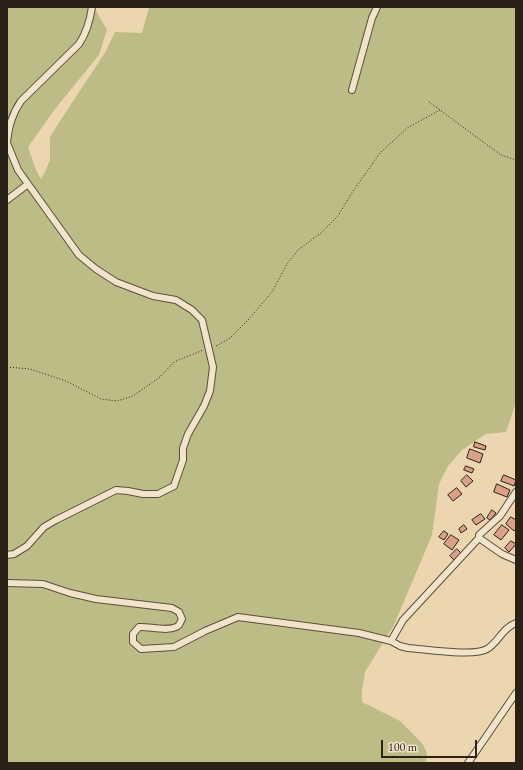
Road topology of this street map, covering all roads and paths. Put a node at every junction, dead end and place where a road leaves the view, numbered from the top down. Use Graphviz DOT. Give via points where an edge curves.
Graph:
graph roads {
  1 [pos="92,7"];
  2 [pos="377,7"];
  3 [pos="352,90"];
  4 [pos="429,102"];
  5 [pos="440,110"];
  6 [pos="7,143"];
  7 [pos="516,160"];
  8 [pos="28,184"];
  9 [pos="7,200"];
  10 [pos="210,348"];
  11 [pos="7,368"];
  12 [pos="516,492"];
  13 [pos="479,538"];
  14 [pos="7,555"];
  15 [pos="516,560"];
  16 [pos="7,582"];
  17 [pos="516,623"];
  18 [pos="391,641"];
  19 [pos="516,693"];
  20 [pos="468,763"];
  1 -- 6 [label="street" via="86,33 79,44 16,108 10,121"];
  2 -- 3 [label="street"];
  4 -- 5 [label="path"];
  5 -- 7 [label="path" via="502,155"];
  5 -- 10 [label="path" via="407,128 380,153 338,216 298,250 272,292 248,320 230,338"];
  6 -- 8 [label="street" via="18,170"];
  8 -- 9 [label="street"];
  8 -- 10 [label="street" via="79,255 116,282 153,296 176,300 192,310 202,320"];
  10 -- 11 [label="path" via="174,362 160,377 133,396 117,401 101,400 66,381 30,369"];
  10 -- 14 [label="street" via="213,367 210,391 188,434 174,486 158,494 116,490 56,520 26,546 14,554"];
  12 -- 13 [label="street" via="500,516"];
  13 -- 15 [label="street"];
  13 -- 18 [label="street" via="403,620"];
  16 -- 18 [label="street" via="43,584 96,599 172,608 179,612 182,619 179,625 173,628 139,627 133,634 133,642 141,648 174,647 238,617 359,633"];
  17 -- 18 [label="street" via="507,627 491,647 479,652 408,648"];
  19 -- 20 [label="street"];
}
